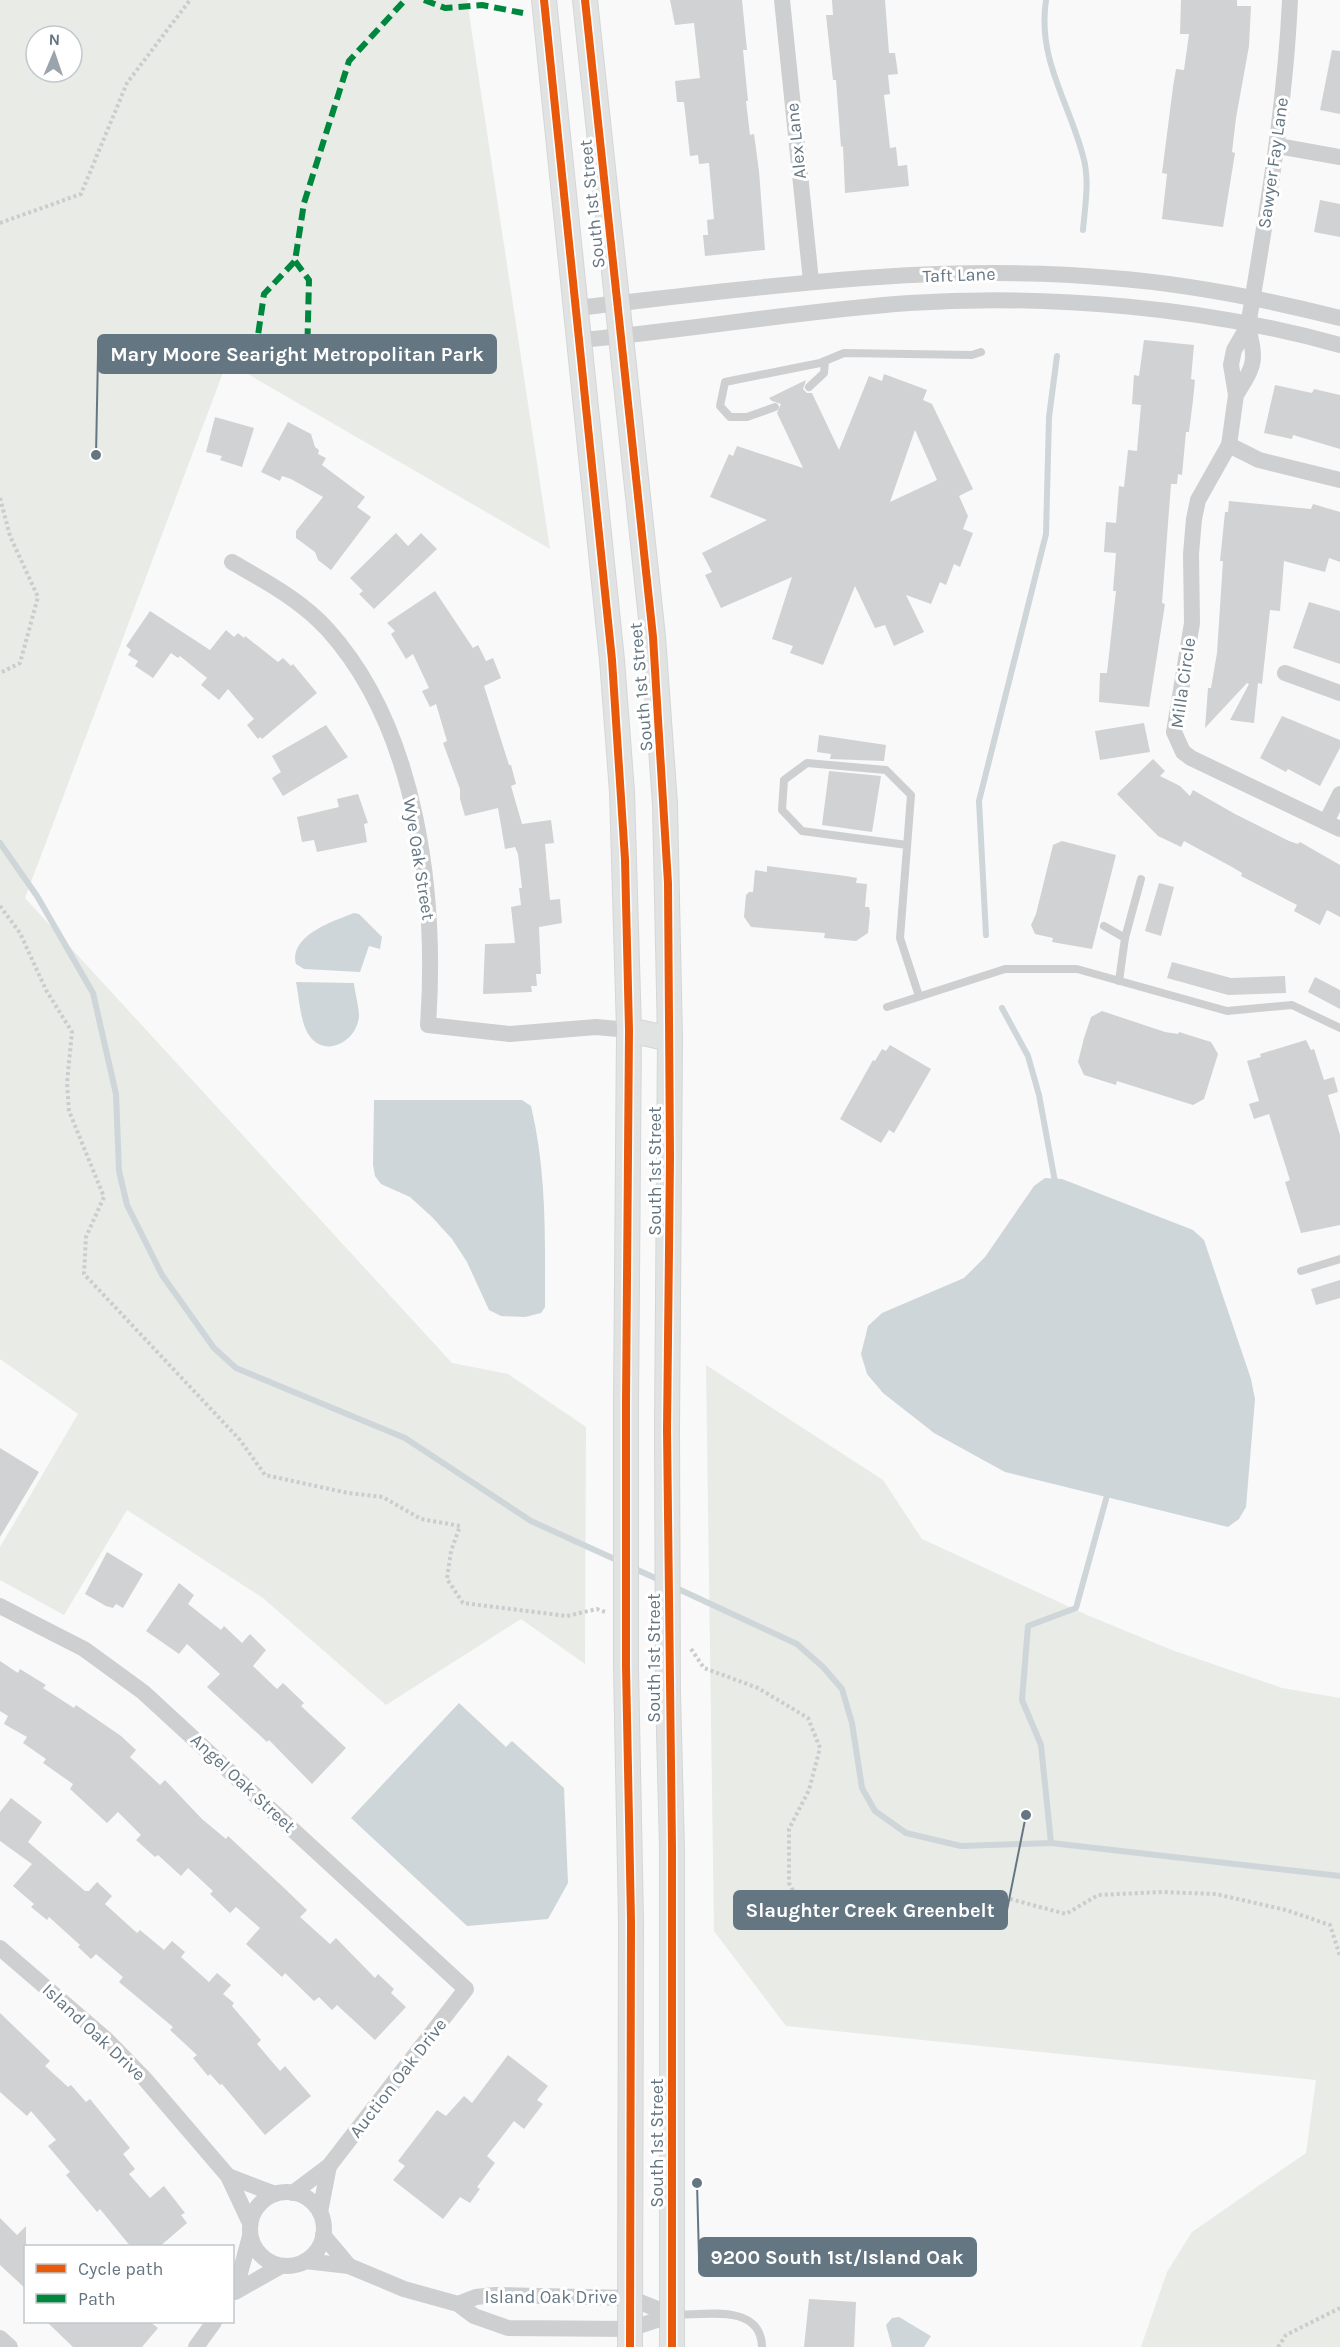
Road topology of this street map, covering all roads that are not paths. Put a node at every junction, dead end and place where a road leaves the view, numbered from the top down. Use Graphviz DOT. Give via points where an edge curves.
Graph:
graph roads {
  1 [pos="544,0"];
  2 [pos="585,0"];
  3 [pos="782,0"];
  4 [pos="1290,0"];
  5 [pos="1278,146"];
  6 [pos="1340,157"];
  7 [pos="811,281"];
  8 [pos="1252,297"];
  9 [pos="618,303"];
  10 [pos="576,308"];
  11 [pos="1340,318"];
  12 [pos="1248,326"];
  13 [pos="621,336"];
  14 [pos="580,340"];
  15 [pos="1340,345"];
  16 [pos="981,352"];
  17 [pos="825,361"];
  18 [pos="809,387"];
  19 [pos="775,407"];
  20 [pos="1229,445"];
  21 [pos="1340,480"];
  22 [pos="232,562"];
  23 [pos="1285,672"];
  24 [pos="1340,693"];
  25 [pos="1340,794"];
  26 [pos="1333,826"];
  27 [pos="907,845"];
  28 [pos="1141,879"];
  29 [pos="1104,926"];
  30 [pos="1125,938"];
  31 [pos="1119,981"];
  32 [pos="919,996"];
  33 [pos="887,1006"];
  34 [pos="1340,1028"];
  35 [pos="629,1030"];
  36 [pos="670,1038"];
  37 [pos="1340,1259"];
  38 [pos="1300,1271"];
  39 [pos="0,1606"];
  40 [pos="0,1948"];
  41 [pos="466,1989"];
  42 [pos="329,2166"];
  43 [pos="228,2176"];
  44 [pos="293,2193"];
  45 [pos="275,2194"];
  46 [pos="320,2212"];
  47 [pos="250,2229"];
  48 [pos="323,2235"];
  49 [pos="305,2261"];
  50 [pos="282,2266"];
  51 [pos="349,2266"];
  52 [pos="234,2294"];
  53 [pos="630,2298"];
  54 [pos="458,2304"];
  55 [pos="672,2315"];
  56 [pos="213,2323"];
  57 [pos="0,2338"];
  58 [pos="630,2338"];
  59 [pos="10,2347"];
  60 [pos="196,2347"];
  61 [pos="672,2347"];
  62 [pos="762,2347"];
  1 -- 10 [label="main road, South 1st Street"];
  2 -- 9 [label="main road, South 1st Street"];
  3 -- 7 [label="street, Alex Lane"];
  4 -- 5 [label="street, Sawyer Fay Lane"];
  5 -- 6 [label="street"];
  5 -- 8 [label="street, Sawyer Fay Lane"];
  7 -- 8 [label="street, Taft Lane" via="986,273 1100,277"];
  7 -- 9 [label="street, Taft Lane"];
  8 -- 11 [label="street, Taft Lane"];
  8 -- 12 [label="street, Sawyer Fay Lane"];
  9 -- 10 [label="street, Taft Lane"];
  9 -- 13 [label="main road, South 1st Street"];
  10 -- 14 [label="main road, South 1st Street"];
  12 -- 13 [label="street, Taft Lane" via="1125,306 982,300 840,309"];
  12 -- 15 [label="street, Taft Lane"];
  12 -- 20 [label="street, Milla Circle" via="1254,362 1236,396"];
  13 -- 14 [label="street, Taft Lane"];
  13 -- 36 [label="main road, South 1st Street" via="660,721"];
  14 -- 35 [label="main road, South 1st Street" via="622,792"];
  16 -- 17 [label="lane" via="856,352"];
  17 -- 18 [label="lane" via="824,373"];
  17 -- 19 [label="lane" via="725,382 720,406 730,417 747,417"];
  20 -- 21 [label="street" via="1259,460"];
  20 -- 26 [label="street, Milla Circle" via="1198,500 1194,519 1192,623 1174,732 1183,752 1191,758"];
  22 -- 35 [label="street, Wye Oak Street" via="290,596 327,630 357,669 381,710 409,792 419,841 432,971 428,1025 510,1034 596,1027"];
  23 -- 24 [label="street"];
  25 -- 26 [label="street"];
  27 -- 27 [label="lane" via="912,795 886,770 807,763 784,780 782,810 802,831"];
  27 -- 32 [label="lane" via="900,938"];
  28 -- 30 [label="lane"];
  29 -- 30 [label="lane"];
  30 -- 31 [label="lane"];
  31 -- 32 [label="lane" via="1077,969 1005,969"];
  31 -- 34 [label="lane" via="1227,1011 1292,1005"];
  32 -- 33 [label="lane"];
  35 -- 36 [label="main road"];
  35 -- 53 [label="main road, South 1st Street, bridge" via="626,1667 631,1922"];
  36 -- 55 [label="main road, South 1st Street, bridge" via="667,1430"];
  37 -- 38 [label="lane"];
  39 -- 41 [label="street, Angel Oak Street" via="84,1649 143,1692"];
  40 -- 43 [label="street, Island Oak Drive" via="107,2040"];
  41 -- 42 [label="street, Auction Oak Drive"];
  42 -- 44 [label="street, Auction Oak Drive"];
  42 -- 46 [label="street, Auction Oak Drive"];
  43 -- 45 [label="street, Island Oak Drive"];
  43 -- 47 [label="street, Island Oak Drive"];
  44 -- 45 [label="street"];
  44 -- 46 [label="street" via="304,2197"];
  45 -- 47 [label="street" via="258,2205"];
  46 -- 48 [label="street"];
  47 -- 50 [label="street" via="261,2256"];
  47 -- 52 [label="street" via="243,2270"];
  48 -- 49 [label="street" via="320,2246"];
  48 -- 51 [label="street, Island Oak Drive"];
  49 -- 50 [label="street"];
  49 -- 51 [label="street, Island Oak Drive"];
  50 -- 52 [label="street"];
  51 -- 54 [label="street, Island Oak Drive" via="405,2289"];
  53 -- 54 [label="street, Island Oak Drive" via="495,2295"];
  53 -- 55 [label="street, Island Oak Drive"];
  53 -- 58 [label="main road, South 1st Street"];
  54 -- 58 [label="street, Island Oak Drive" via="474,2316 508,2328"];
  55 -- 58 [label="street, Island Oak Drive"];
  55 -- 61 [label="main road, South 1st Street"];
  55 -- 62 [label="lane" via="739,2315 754,2323 762,2335"];
  56 -- 60 [label="street"];
  57 -- 59 [label="street"];
}
